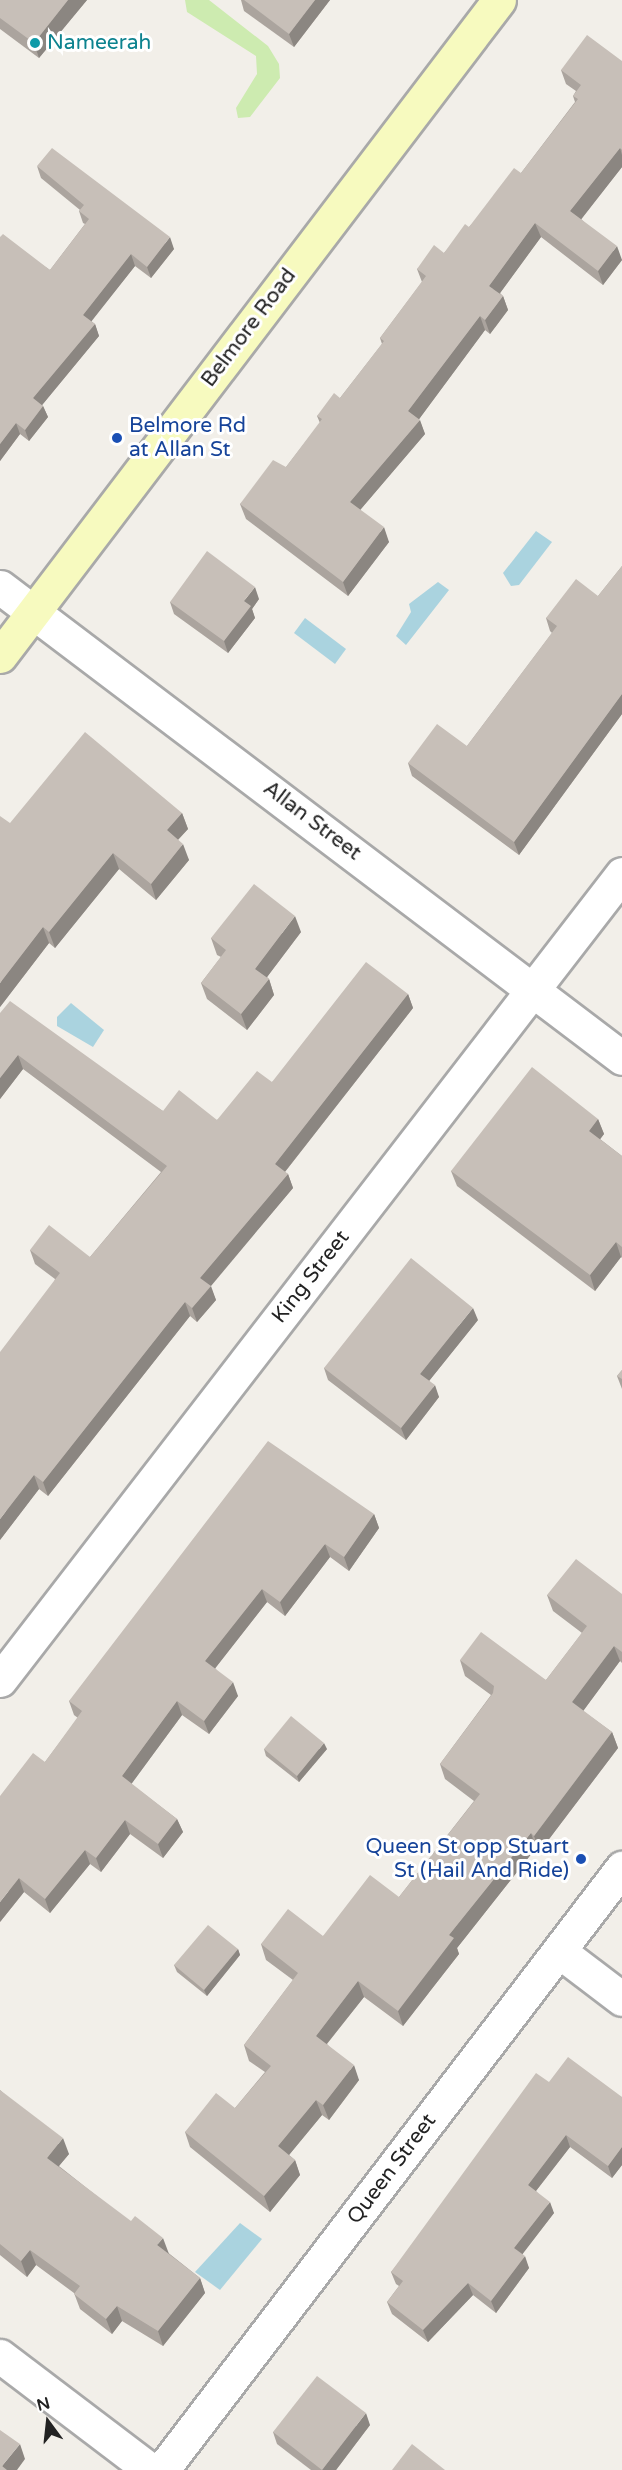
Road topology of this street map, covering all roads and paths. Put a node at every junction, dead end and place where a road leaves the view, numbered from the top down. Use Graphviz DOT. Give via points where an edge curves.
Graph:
graph roads {
  1 [pos="500,0"];
  2 [pos="0,587"];
  3 [pos="34,611"];
  4 [pos="0,656"];
  5 [pos="622,874"];
  6 [pos="533,991"];
  7 [pos="622,1058"];
  8 [pos="0,1680"];
  9 [pos="622,1868"];
  10 [pos="559,1950"];
  11 [pos="622,2000"];
  12 [pos="0,2356"];
  13 [pos="150,2470"];
  14 [pos="162,2470"];
  1 -- 3 [label="main road, Belmore Road"];
  2 -- 3 [label="street, Allan Street"];
  3 -- 4 [label="main road, Belmore Road"];
  3 -- 6 [label="street, Allan Street"];
  5 -- 6 [label="street, King Street"];
  6 -- 7 [label="street, Allan Street"];
  6 -- 8 [label="street, King Street"];
  9 -- 10 [label="street, Queen Street"];
  10 -- 11 [label="street"];
  10 -- 14 [label="street, Queen Street"];
  12 -- 13 [label="street"];
}
